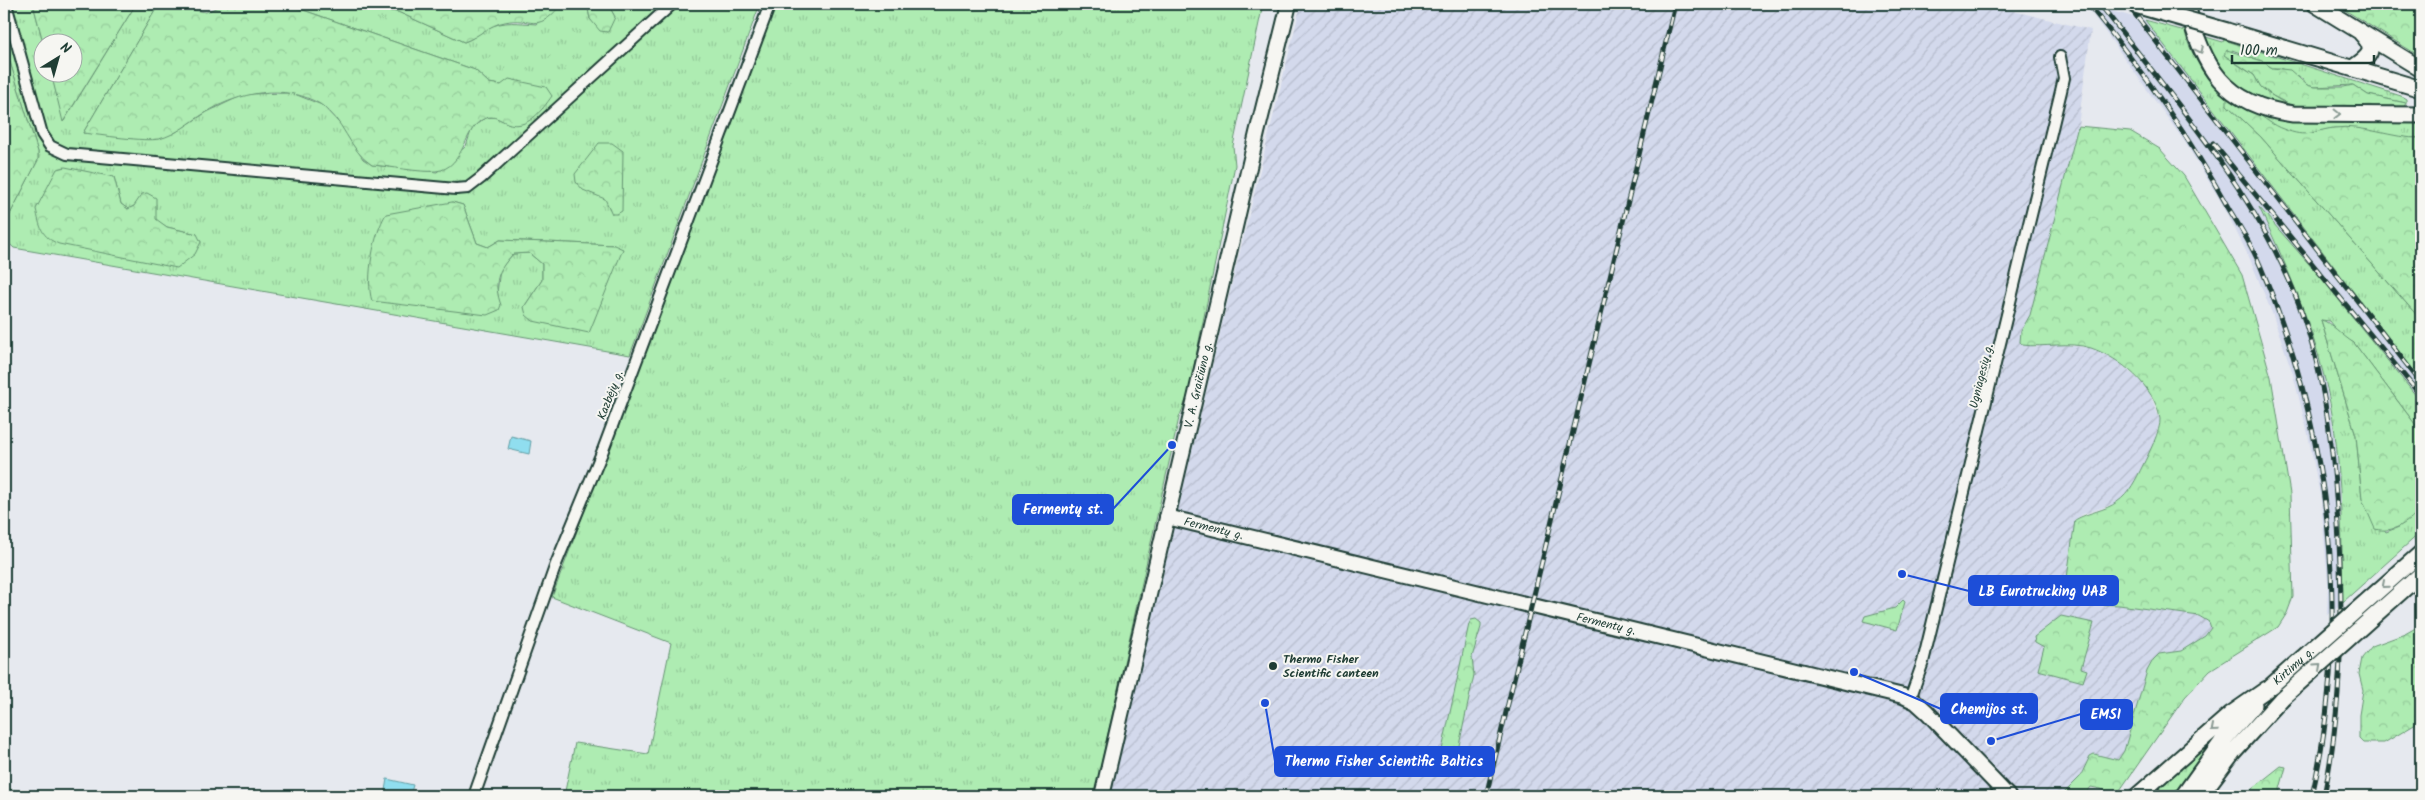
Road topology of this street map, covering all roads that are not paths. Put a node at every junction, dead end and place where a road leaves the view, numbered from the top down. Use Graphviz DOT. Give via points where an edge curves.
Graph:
graph roads {
  1 [pos="6,4"];
  2 [pos="672,4"];
  3 [pos="770,4"];
  4 [pos="1289,4"];
  5 [pos="2132,4"];
  6 [pos="2187,4"];
  7 [pos="2315,4"];
  8 [pos="2362,33"];
  9 [pos="2060,56"];
  10 [pos="2354,67"];
  11 [pos="2421,69"];
  12 [pos="2420,88"];
  13 [pos="2421,115"];
  14 [pos="1167,517"];
  15 [pos="2421,553"];
  16 [pos="2421,574"];
  17 [pos="2269,688"];
  18 [pos="1910,699"];
  19 [pos="474,796"];
  20 [pos="1102,796"];
  21 [pos="2008,796"];
  22 [pos="2137,796"];
  23 [pos="2183,796"];
  24 [pos="2200,796"];
  1 -- 2 [label="street" via="42,134 50,146 67,154 456,189 468,188 481,178"];
  3 -- 19 [label="street, Kazbėjų g." via="603,450 556,564"];
  4 -- 14 [label="main road, V. A. Graičiūno g."];
  5 -- 10 [label="highway, bridge"];
  6 -- 13 [label="highway, one-way" via="2194,37 2208,65 2228,87 2250,102 2277,112 2294,114"];
  7 -- 8 [label="highway"];
  8 -- 10 [label="highway" via="2370,42 2371,49 2366,58"];
  8 -- 11 [label="highway"];
  9 -- 18 [label="street, Ugniagesių g." via="2064,78 2061,91 1923,662"];
  10 -- 12 [label="highway"];
  14 -- 18 [label="main road, Fermentų g."];
  14 -- 20 [label="main road, V. A. Graičiūno g."];
  15 -- 17 [label="highway, Kirtimų g., one-way, bridge"];
  24 -- 16 [label="highway, Kirtimų g., one-way, bridge" via="2233,752 2282,698"];
  17 -- 22 [label="highway, one-way" via="2231,714"];
  17 -- 23 [label="highway, Kirtimų g." via="2221,744"];
  18 -- 21 [label="main road, Fermentų g." via="1927,712"];
}
